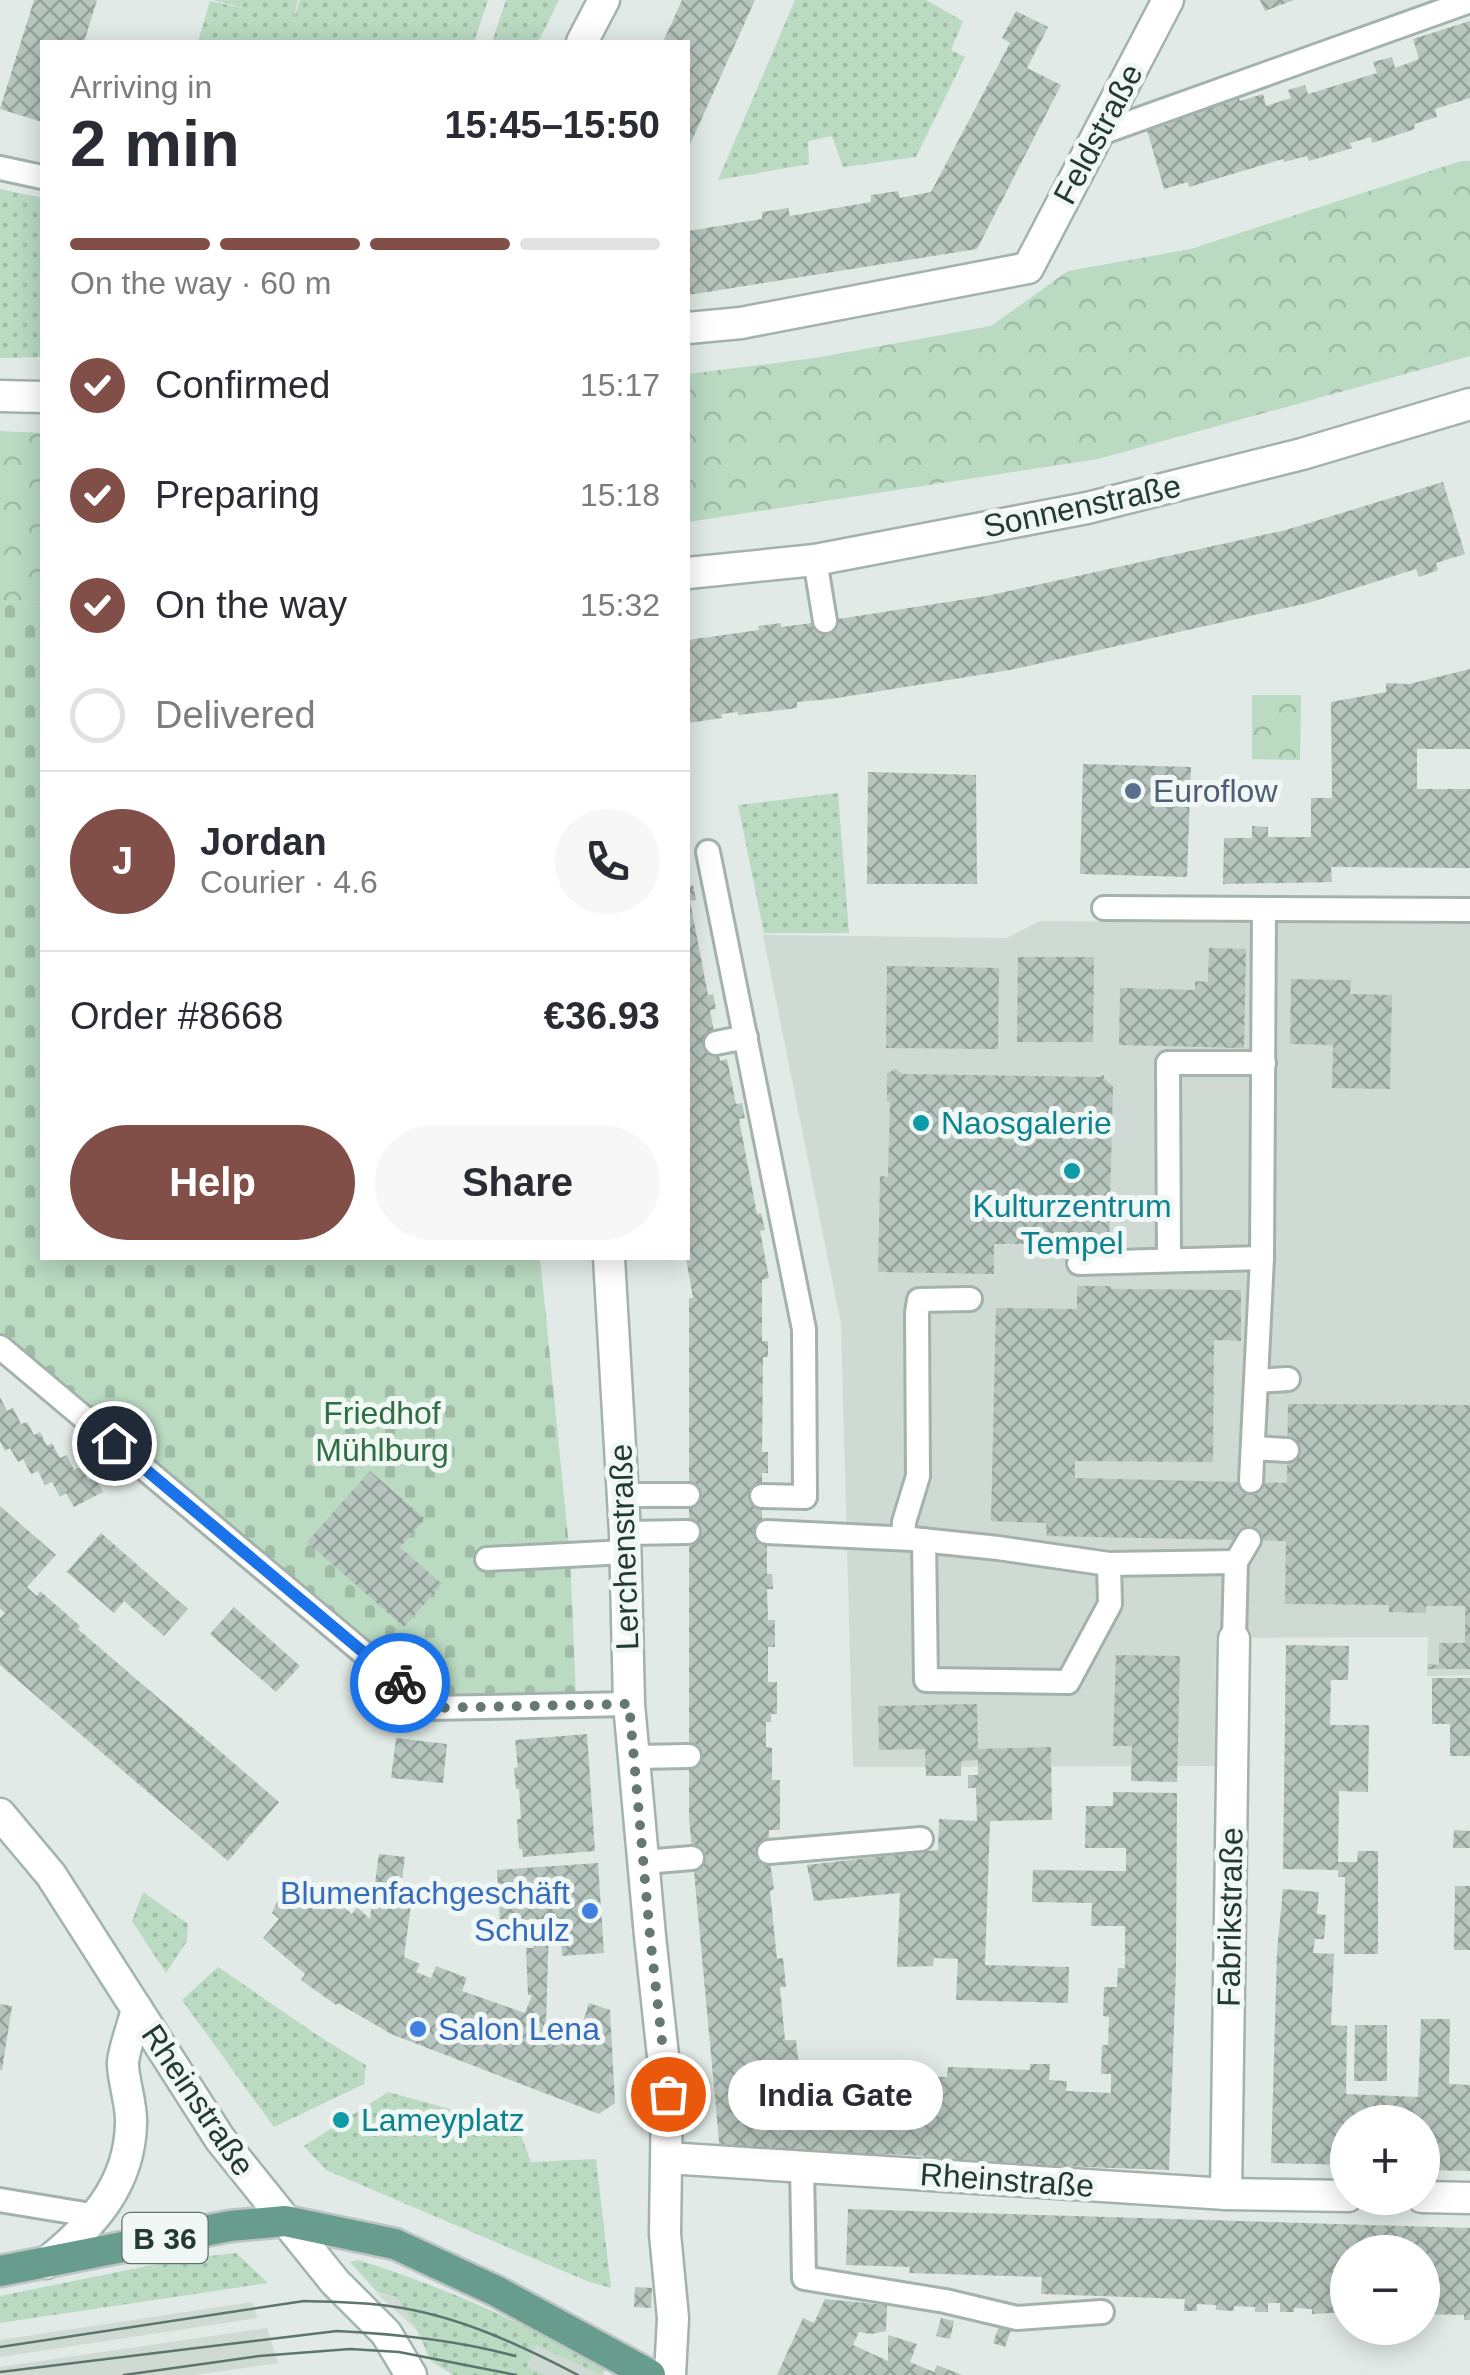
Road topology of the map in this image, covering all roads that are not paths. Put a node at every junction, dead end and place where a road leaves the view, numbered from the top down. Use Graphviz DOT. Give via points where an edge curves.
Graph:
graph roads {
  1 [pos="604,0"];
  2 [pos="1168,0"];
  3 [pos="1470,0"];
  4 [pos="583,40"];
  5 [pos="1098,134"];
  6 [pos="0,168"];
  7 [pos="40,176"];
  8 [pos="690,328"];
  9 [pos="0,396"];
  10 [pos="40,397"];
  11 [pos="1470,404"];
  12 [pos="815,560"];
  13 [pos="690,573"];
  14 [pos="825,620"];
  15 [pos="708,852"];
  16 [pos="1104,908"];
  17 [pos="1264,910"];
  18 [pos="1470,910"];
  19 [pos="746,1037"];
  20 [pos="716,1043"];
  21 [pos="1264,1063"];
  22 [pos="1262,1258"];
  23 [pos="609,1260"];
  24 [pos="1169,1260"];
  25 [pos="1078,1263"];
  26 [pos="970,1299"];
  27 [pos="0,1347"];
  28 [pos="1288,1379"];
  29 [pos="1256,1382"];
  30 [pos="1252,1448"];
  31 [pos="1287,1450"];
  32 [pos="1252,1481"];
  33 [pos="623,1494"];
  34 [pos="688,1495"];
  35 [pos="762,1496"];
  36 [pos="688,1532"];
  37 [pos="767,1532"];
  38 [pos="913,1539"];
  39 [pos="1249,1540"];
  40 [pos="626,1542"];
  41 [pos="487,1559"];
  42 [pos="1236,1562"];
  43 [pos="1109,1564"];
  44 [pos="1234,1640"];
  45 [pos="629,1704"];
  46 [pos="689,1756"];
  47 [pos="634,1757"];
  48 [pos="0,1814"];
  49 [pos="921,1839"];
  50 [pos="769,1852"];
  51 [pos="692,1858"];
  52 [pos="644,1862"];
  53 [pos="137,2009"];
  54 [pos="667,2158"];
  55 [pos="802,2167"];
  56 [pos="1226,2194"];
  57 [pos="1330,2196"];
  58 [pos="1440,2198"];
  59 [pos="1470,2198"];
  60 [pos="0,2200"];
  61 [pos="97,2216"];
  62 [pos="285,2221"];
  63 [pos="46,2263"];
  64 [pos="0,2272"];
  65 [pos="1102,2312"];
  66 [pos="411,2375"];
  67 [pos="650,2375"];
  68 [pos="670,2375"];
  1 -- 4 [label="street"];
  2 -- 5 [label="street, Feldstraße"];
  3 -- 5 [label="lane"];
  5 -- 8 [label="street, Feldstraße" via="1028,268"];
  6 -- 7 [label="lane"];
  9 -- 10 [label="street"];
  11 -- 12 [label="street, Sonnenstraße" via="1088,508"];
  12 -- 13 [label="street, Sonnenstraße"];
  12 -- 14 [label="lane"];
  15 -- 19 [label="lane"];
  16 -- 17 [label="lane"];
  17 -- 18 [label="lane"];
  17 -- 21 [label="lane"];
  19 -- 20 [label="lane"];
  19 -- 35 [label="lane" via="804,1329 805,1497"];
  21 -- 22 [label="lane"];
  21 -- 24 [label="lane" via="1168,1063"];
  22 -- 24 [label="lane"];
  22 -- 29 [label="lane"];
  23 -- 33 [label="street, Lerchenstraße"];
  24 -- 25 [label="lane"];
  26 -- 38 [label="lane" via="919,1300 918,1476 904,1522"];
  27 -- 45 [label="lane" via="429,1708"];
  28 -- 29 [label="lane"];
  29 -- 30 [label="lane"];
  30 -- 31 [label="lane"];
  30 -- 32 [label="lane"];
  33 -- 34 [label="lane"];
  33 -- 40 [label="street, Lerchenstraße"];
  36 -- 40 [label="lane"];
  37 -- 38 [label="lane"];
  38 -- 43 [label="lane"];
  38 -- 43 [label="lane" via="926,1680 1068,1682 1110,1604"];
  39 -- 42 [label="lane"];
  40 -- 41 [label="lane"];
  40 -- 45 [label="street, Lerchenstraße"];
  42 -- 43 [label="lane"];
  42 -- 44 [label="lane"];
  44 -- 56 [label="street, Fabrikstraße"];
  45 -- 47 [label="street, Lerchenstraße"];
  46 -- 47 [label="lane"];
  47 -- 52 [label="street, Lerchenstraße"];
  48 -- 53 [label="street, Rheinstraße" via="51,1875"];
  49 -- 50 [label="lane"];
  51 -- 52 [label="lane"];
  52 -- 54 [label="street, Lerchenstraße" via="668,2094"];
  53 -- 61 [label="street" via="123,2063 132,2124 126,2161"];
  53 -- 62 [label="street, Rheinstraße" via="220,2139"];
  54 -- 55 [label="street, Rheinstraße"];
  54 -- 68 [label="street, Lerchenstraße"];
  55 -- 56 [label="street, Rheinstraße"];
  55 -- 65 [label="lane" via="804,2278 1017,2318"];
  56 -- 57 [label="street, Rheinstraße"];
  58 -- 59 [label="street"];
  60 -- 61 [label="lane"];
  61 -- 63 [label="street"];
  62 -- 63 [label="main road, B 36"];
  62 -- 66 [label="street, Rheinstraße" via="386,2333"];
  62 -- 67 [label="main road" via="394,2244"];
  63 -- 64 [label="main road, B 36"];
}
